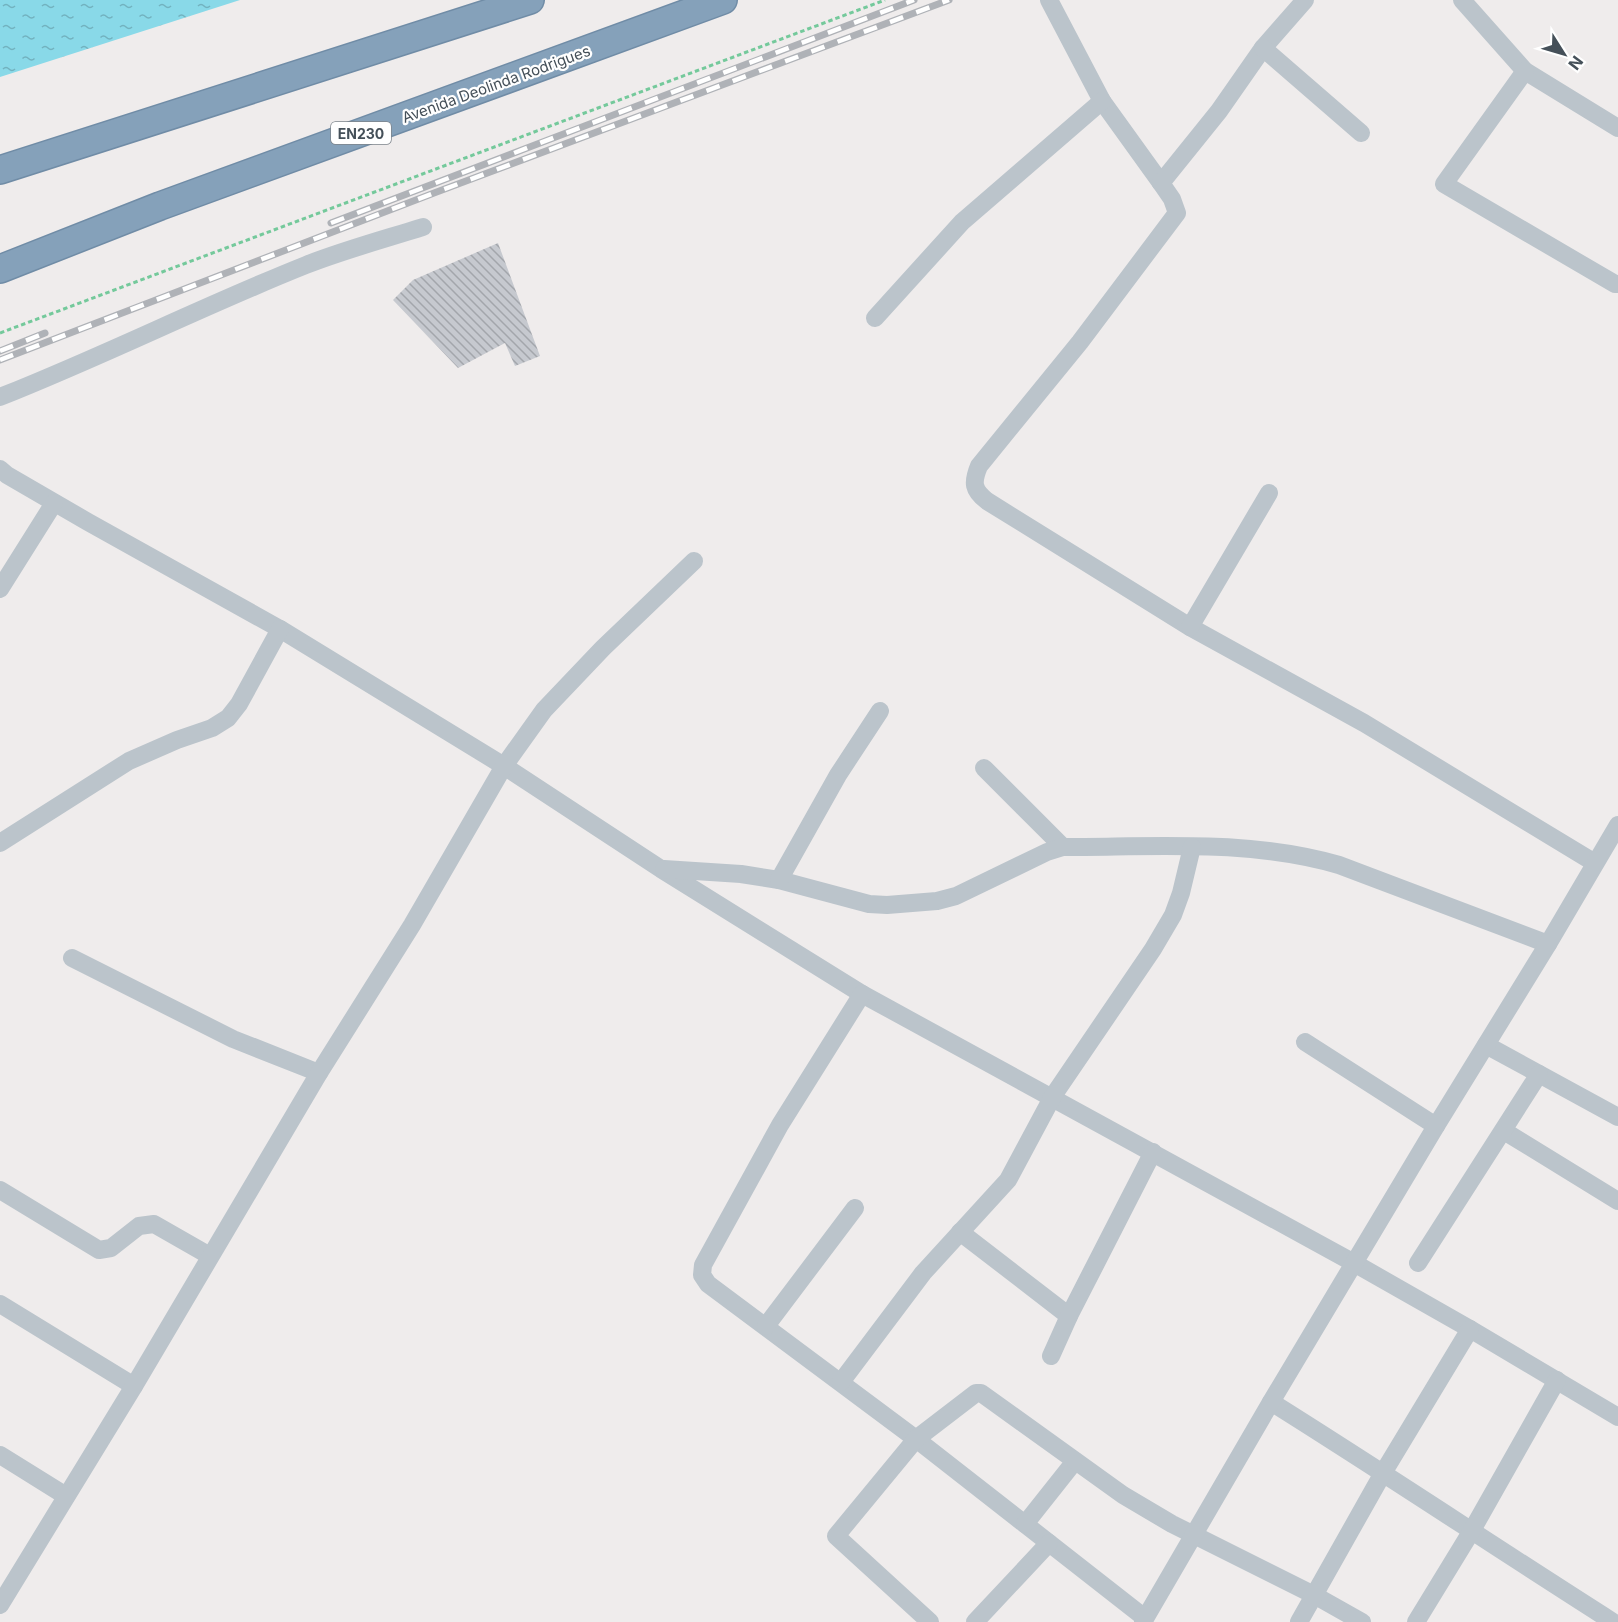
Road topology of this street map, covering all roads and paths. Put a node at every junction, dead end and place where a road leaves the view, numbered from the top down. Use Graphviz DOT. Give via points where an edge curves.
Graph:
graph roads {
  1 [pos="530,0"];
  2 [pos="723,0"];
  3 [pos="885,0"];
  4 [pos="1049,0"];
  5 [pos="1305,0"];
  6 [pos="1462,0"];
  7 [pos="1263,48"];
  8 [pos="1525,71"];
  9 [pos="1102,101"];
  10 [pos="1618,128"];
  11 [pos="1361,133"];
  12 [pos="0,170"];
  13 [pos="1161,183"];
  14 [pos="423,227"];
  15 [pos="0,269"];
  16 [pos="1618,284"];
  17 [pos="875,318"];
  18 [pos="0,333"];
  19 [pos="0,397"];
  20 [pos="0,469"];
  21 [pos="1269,493"];
  22 [pos="54,502"];
  23 [pos="694,561"];
  24 [pos="0,589"];
  25 [pos="1190,627"];
  26 [pos="280,628"];
  27 [pos="880,711"];
  28 [pos="504,766"];
  29 [pos="984,768"];
  30 [pos="1618,825"];
  31 [pos="0,843"];
  32 [pos="1062,847"];
  33 [pos="1192,847"];
  34 [pos="1595,863"];
  35 [pos="661,869"];
  36 [pos="779,880"];
  37 [pos="1548,944"];
  38 [pos="72,958"];
  39 [pos="862,994"];
  40 [pos="1305,1042"];
  41 [pos="1486,1045"];
  42 [pos="319,1073"];
  43 [pos="1539,1074"];
  44 [pos="1053,1096"];
  45 [pos="1618,1117"];
  46 [pos="1436,1126"];
  47 [pos="1504,1131"];
  48 [pos="1153,1152"];
  49 [pos="0,1190"];
  50 [pos="1618,1201"];
  51 [pos="855,1208"];
  52 [pos="960,1232"];
  53 [pos="210,1256"];
  54 [pos="1354,1263"];
  55 [pos="1418,1263"];
  56 [pos="0,1304"];
  57 [pos="1069,1316"];
  58 [pos="766,1326"];
  59 [pos="1470,1329"];
  60 [pos="1051,1356"];
  61 [pos="1557,1380"];
  62 [pos="841,1382"];
  63 [pos="134,1386"];
  64 [pos="1271,1402"];
  65 [pos="1618,1418"];
  66 [pos="916,1439"];
  67 [pos="0,1455"];
  68 [pos="1075,1461"];
  69 [pos="1383,1473"];
  70 [pos="66,1496"];
  71 [pos="1026,1524"];
  72 [pos="1471,1532"];
  73 [pos="1192,1535"];
  74 [pos="1049,1543"];
  75 [pos="1314,1595"];
  76 [pos="0,1605"];
  77 [pos="1144,1620"];
  78 [pos="930,1622"];
  79 [pos="975,1622"];
  80 [pos="1299,1622"];
  81 [pos="1362,1622"];
  82 [pos="1416,1622"];
  83 [pos="1612,1622"];
  1 -- 12 [label="highway"];
  2 -- 15 [label="highway, Avenida Deolinda Rodrigues / EN230" via="160,206"];
  3 -- 18 [label="path"];
  4 -- 9 [label="street"];
  5 -- 7 [label="street"];
  6 -- 8 [label="street"];
  7 -- 11 [label="street"];
  7 -- 13 [label="street"];
  8 -- 10 [label="street"];
  8 -- 16 [label="street" via="1444,184"];
  9 -- 13 [label="street"];
  9 -- 17 [label="street" via="962,222"];
  13 -- 25 [label="street" via="1177,213 1080,342 979,466 974,487 987,501"];
  14 -- 19 [label="street" via="308,264"];
  20 -- 22 [label="street"];
  21 -- 25 [label="street"];
  22 -- 24 [label="street"];
  22 -- 26 [label="street"];
  23 -- 28 [label="street" via="544,710"];
  25 -- 34 [label="street" via="1364,723"];
  26 -- 28 [label="street"];
  26 -- 31 [label="street" via="228,718 129,761"];
  27 -- 36 [label="street" via="838,775"];
  28 -- 35 [label="street"];
  28 -- 42 [label="street" via="412,926"];
  29 -- 32 [label="street"];
  30 -- 34 [label="street"];
  32 -- 33 [label="street"];
  32 -- 36 [label="street" via="937,901 869,904"];
  33 -- 37 [label="street" via="1306,855"];
  33 -- 44 [label="street" via="1173,915"];
  34 -- 37 [label="street"];
  35 -- 36 [label="street"];
  35 -- 39 [label="street"];
  37 -- 41 [label="street"];
  38 -- 42 [label="street" via="233,1039"];
  39 -- 44 [label="street"];
  39 -- 58 [label="street" via="780,1125 703,1265 702,1275 708,1284"];
  40 -- 46 [label="street"];
  41 -- 43 [label="street"];
  41 -- 46 [label="street"];
  42 -- 53 [label="street"];
  43 -- 45 [label="street"];
  43 -- 47 [label="street"];
  44 -- 48 [label="street"];
  44 -- 52 [label="street" via="1008,1179"];
  46 -- 54 [label="street"];
  47 -- 50 [label="street"];
  47 -- 55 [label="street"];
  48 -- 54 [label="street"];
  48 -- 57 [label="street"];
  49 -- 53 [label="street" via="99,1250 111,1248 139,1226 154,1224"];
  51 -- 58 [label="street"];
  52 -- 57 [label="street"];
  52 -- 62 [label="street" via="923,1273"];
  53 -- 63 [label="street"];
  54 -- 59 [label="street"];
  54 -- 64 [label="street"];
  56 -- 63 [label="street"];
  57 -- 60 [label="street"];
  58 -- 62 [label="street"];
  59 -- 61 [label="street"];
  59 -- 69 [label="street"];
  61 -- 65 [label="street"];
  61 -- 72 [label="street"];
  62 -- 66 [label="street"];
  63 -- 70 [label="street"];
  64 -- 69 [label="street"];
  64 -- 73 [label="street"];
  66 -- 68 [label="street" via="981,1393"];
  66 -- 71 [label="street"];
  66 -- 78 [label="street" via="836,1536"];
  67 -- 70 [label="street"];
  68 -- 71 [label="street"];
  68 -- 73 [label="street" via="1123,1495"];
  69 -- 72 [label="street"];
  69 -- 75 [label="street"];
  70 -- 76 [label="street"];
  71 -- 74 [label="street"];
  72 -- 82 [label="street"];
  72 -- 83 [label="street"];
  73 -- 75 [label="street"];
  73 -- 77 [label="street"];
  74 -- 77 [label="street"];
  74 -- 79 [label="street"];
  75 -- 80 [label="street"];
  75 -- 81 [label="street"];
}
